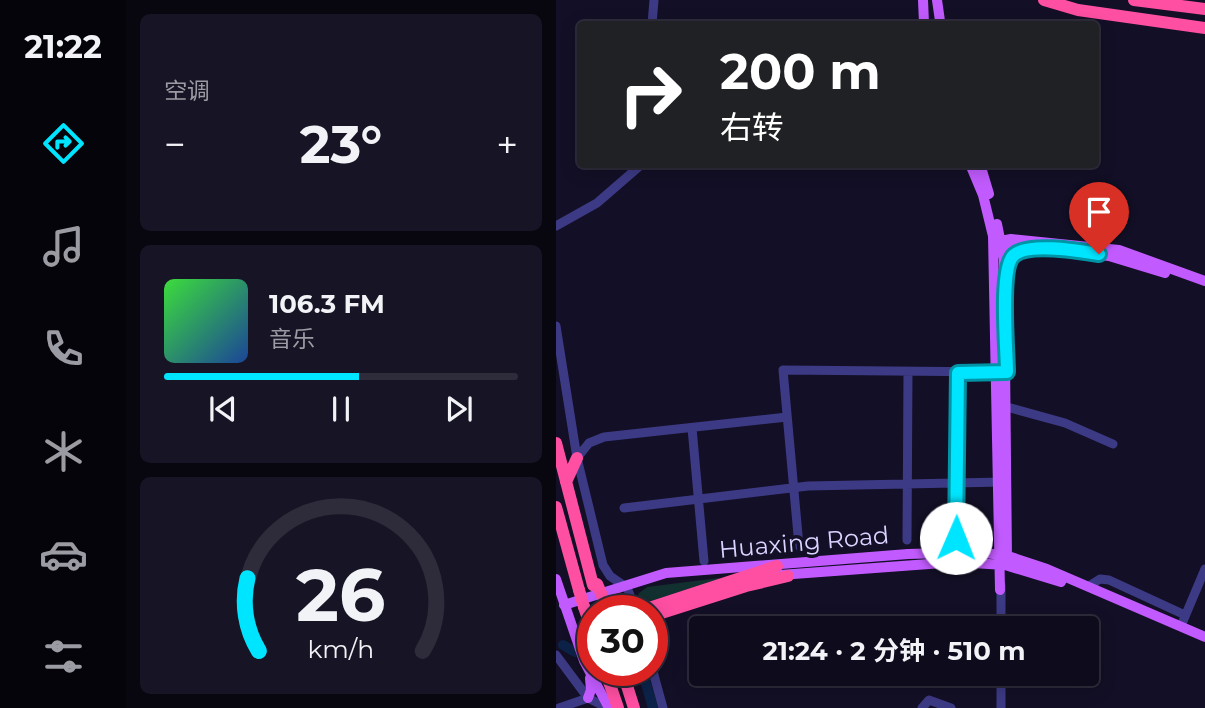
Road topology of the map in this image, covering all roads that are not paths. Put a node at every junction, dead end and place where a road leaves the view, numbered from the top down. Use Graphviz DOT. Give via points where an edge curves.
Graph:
graph roads {
  1 [pos="654,0"];
  2 [pos="923,0"];
  3 [pos="937,0"];
  4 [pos="1044,0"];
  5 [pos="1134,0"];
  6 [pos="1205,9"];
  7 [pos="652,21"];
  8 [pos="924,21"];
  9 [pos="940,21"];
  10 [pos="1205,28"];
  11 [pos="637,168"];
  12 [pos="972,168"];
  13 [pos="981,168"];
  14 [pos="994,214"];
  15 [pos="556,226"];
  16 [pos="999,243"];
  17 [pos="1039,245"];
  18 [pos="1205,281"];
  19 [pos="1005,288"];
  20 [pos="1205,289"];
  21 [pos="556,326"];
  22 [pos="556,358"];
  23 [pos="908,372"];
  24 [pos="1001,372"];
  25 [pos="958,373"];
  26 [pos="1007,407"];
  27 [pos="787,416"];
  28 [pos="692,428"];
  29 [pos="556,443"];
  30 [pos="1113,444"];
  31 [pos="576,458"];
  32 [pos="566,482"];
  33 [pos="1003,482"];
  34 [pos="957,483"];
  35 [pos="908,484"];
  36 [pos="795,488"];
  37 [pos="698,500"];
  38 [pos="556,508"];
  39 [pos="624,508"];
  40 [pos="956,538"];
  41 [pos="907,540"];
  42 [pos="799,546"];
  43 [pos="1002,560"];
  44 [pos="704,561"];
  45 [pos="777,566"];
  46 [pos="1205,569"];
  47 [pos="751,574"];
  48 [pos="788,576"];
  49 [pos="556,579"];
  50 [pos="1001,585"];
  51 [pos="1089,586"];
  52 [pos="625,587"];
  53 [pos="580,595"];
  54 [pos="598,595"];
  55 [pos="631,595"];
  56 [pos="668,603"];
  57 [pos="564,604"];
  58 [pos="668,606"];
  59 [pos="1185,615"];
  60 [pos="1000,616"];
  61 [pos="1181,626"];
  62 [pos="1205,637"];
  63 [pos="577,641"];
  64 [pos="1205,644"];
  65 [pos="556,655"];
  66 [pos="575,679"];
  67 [pos="592,686"];
  68 [pos="596,686"];
  69 [pos="610,686"];
  70 [pos="627,686"];
  71 [pos="657,686"];
  72 [pos="1001,686"];
  73 [pos="588,698"];
  74 [pos="1001,704"];
  75 [pos="559,708"];
  76 [pos="608,708"];
  77 [pos="618,708"];
  78 [pos="634,708"];
  79 [pos="663,708"];
  80 [pos="922,708"];
  81 [pos="951,708"];
  1 -- 7 [label="street"];
  2 -- 8 [label="main road"];
  3 -- 9 [label="main road"];
  4 -- 10 [label="highway" via="1078,10"];
  5 -- 6 [label="highway"];
  11 -- 15 [label="street" via="597,203"];
  12 -- 16 [label="main road"];
  13 -- 14 [label="main road"];
  14 -- 16 [label="main road"];
  14 -- 17 [label="main road" via="1009,232"];
  16 -- 17 [label="main road"];
  16 -- 19 [label="main road"];
  16 -- 24 [label="main road"];
  17 -- 18 [label="main road" via="1119,250"];
  17 -- 19 [label="main road" via="1012,256"];
  17 -- 20 [label="main road" via="1120,258"];
  19 -- 24 [label="main road"];
  21 -- 31 [label="street"];
  22 -- 31 [label="street" via="570,446"];
  23 -- 25 [label="street"];
  23 -- 27 [label="street" via="783,370"];
  23 -- 35 [label="street"];
  24 -- 25 [label="street"];
  24 -- 26 [label="main road"];
  24 -- 33 [label="main road"];
  25 -- 34 [label="street"];
  26 -- 30 [label="street" via="1065,423"];
  26 -- 33 [label="main road"];
  27 -- 28 [label="street"];
  27 -- 36 [label="street"];
  28 -- 31 [label="street" via="604,437 589,443"];
  28 -- 37 [label="street"];
  29 -- 32 [label="highway"];
  31 -- 32 [label="highway"];
  31 -- 52 [label="street" via="603,565"];
  32 -- 54 [label="highway, bridge"];
  33 -- 34 [label="street"];
  33 -- 43 [label="main road"];
  34 -- 35 [label="street"];
  34 -- 40 [label="street"];
  35 -- 36 [label="street"];
  35 -- 41 [label="street"];
  36 -- 37 [label="street"];
  36 -- 42 [label="street"];
  37 -- 39 [label="street"];
  37 -- 44 [label="street"];
  38 -- 53 [label="highway, bridge"];
  43 -- 45 [label="main road, Huaxing Road" via="921,553"];
  43 -- 48 [label="main road, Huaxing Road"];
  43 -- 50 [label="main road"];
  43 -- 51 [label="main road, Huaxing Road"];
  43 -- 64 [label="main road, Huaxing Road"];
  45 -- 47 [label="highway"];
  45 -- 52 [label="main road, Huaxing Road" via="666,573"];
  46 -- 59 [label="street"];
  47 -- 48 [label="main road, Huaxing Road"];
  47 -- 52 [label="main road, Huaxing Road" via="667,579"];
  47 -- 56 [label="highway"];
  48 -- 58 [label="highway"];
  49 -- 57 [label="main road"];
  50 -- 60 [label="street"];
  51 -- 59 [label="street" via="1104,579"];
  51 -- 61 [label="main road, Huaxing Road"];
  52 -- 55 [label="street"];
  52 -- 57 [label="main road, Huaxing Road"];
  57 -- 63 [label="main road"];
  59 -- 61 [label="street"];
  61 -- 62 [label="main road, Huaxing Road"];
  65 -- 66 [label="street"];
  66 -- 73 [label="street"];
  67 -- 73 [label="main road"];
  68 -- 76 [label="main road"];
  69 -- 77 [label="highway"];
  70 -- 78 [label="highway"];
  71 -- 79 [label="street"];
  72 -- 74 [label="street"];
  73 -- 75 [label="street"];
  73 -- 76 [label="street"];
  80 -- 81 [label="street" via="929,700"];
}
